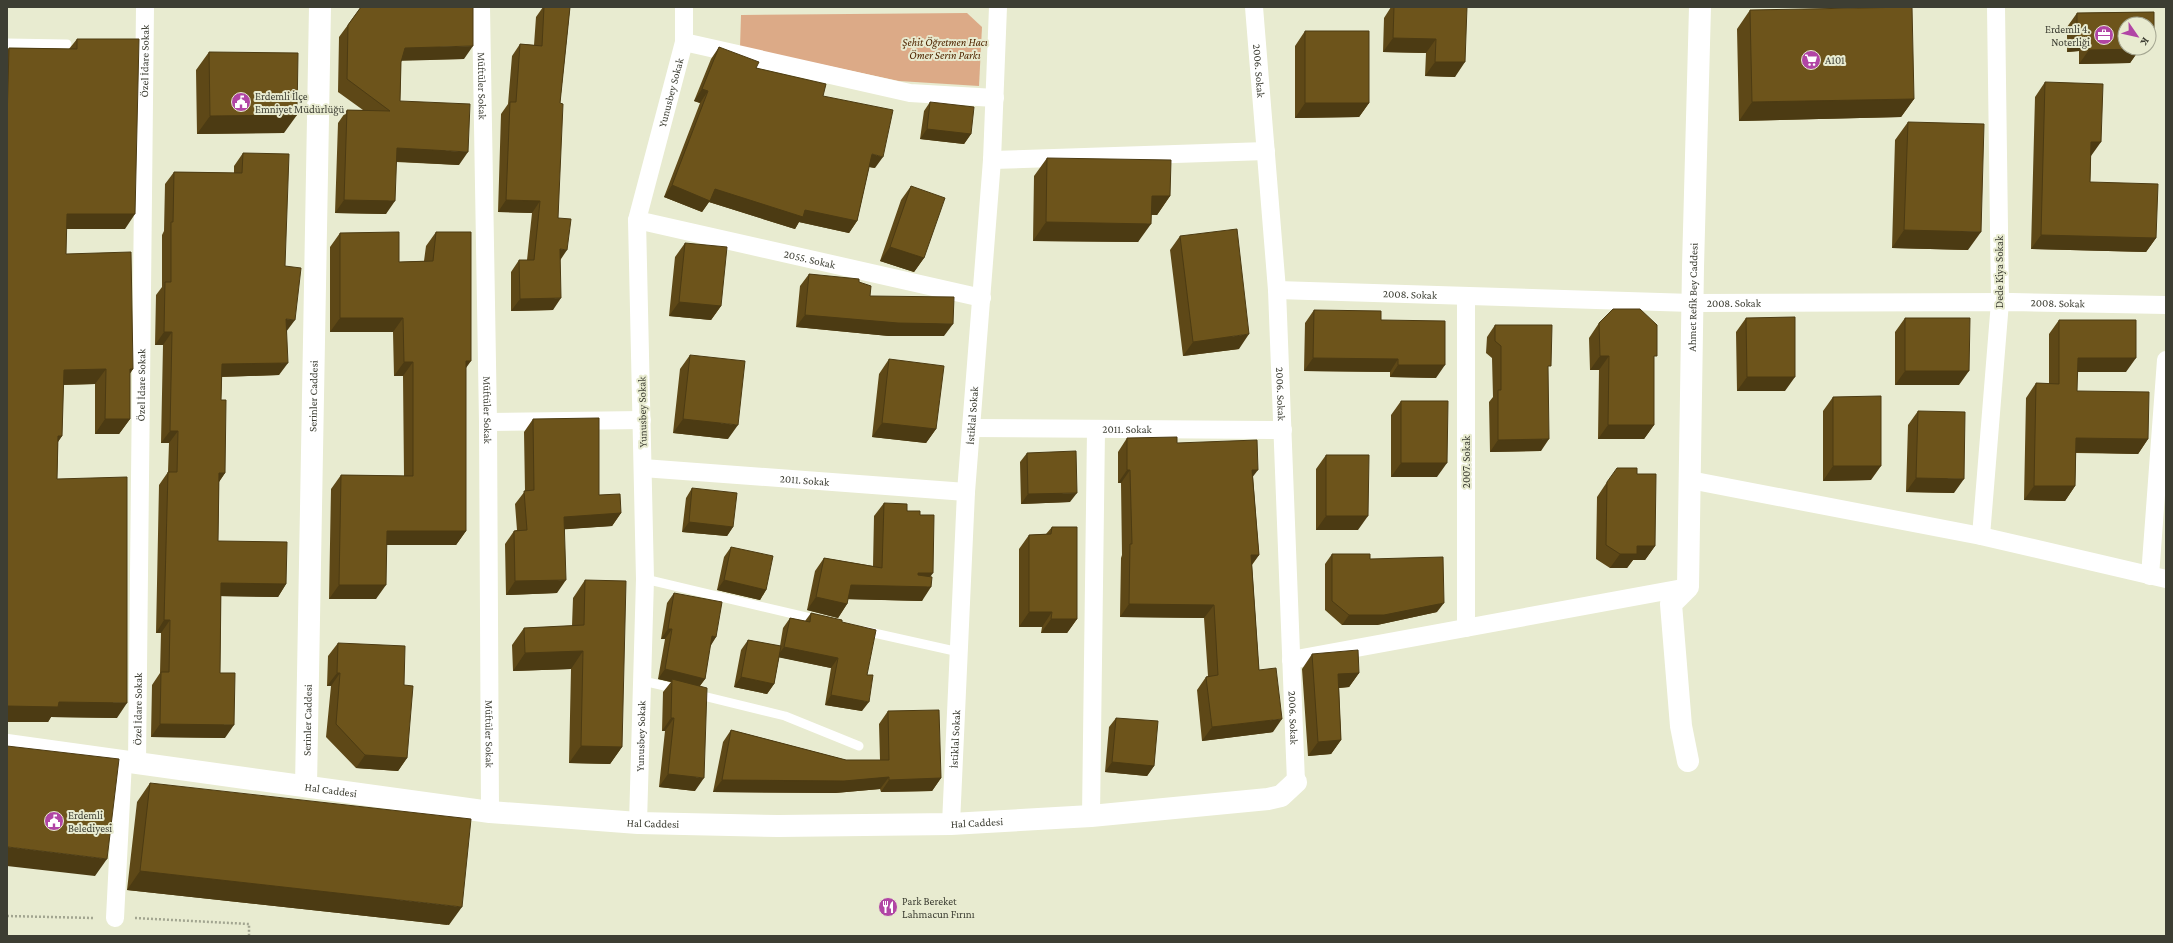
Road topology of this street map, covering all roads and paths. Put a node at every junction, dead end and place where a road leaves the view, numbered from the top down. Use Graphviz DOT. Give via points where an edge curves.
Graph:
graph roads {
  1 [pos="145,7"];
  2 [pos="320,7"];
  3 [pos="481,7"];
  4 [pos="684,7"];
  5 [pos="998,7"];
  6 [pos="1254,7"];
  7 [pos="1700,7"];
  8 [pos="1996,7"];
  9 [pos="684,42"];
  10 [pos="7,43"];
  11 [pos="67,44"];
  12 [pos="995,98"];
  13 [pos="1266,151"];
  14 [pos="992,160"];
  15 [pos="637,220"];
  16 [pos="1277,290"];
  17 [pos="1466,296"];
  18 [pos="982,298"];
  19 [pos="2000,302"];
  20 [pos="1692,303"];
  21 [pos="2166,306"];
  22 [pos="2166,360"];
  23 [pos="642,420"];
  24 [pos="488,422"];
  25 [pos="971,428"];
  26 [pos="1096,430"];
  27 [pos="1283,430"];
  28 [pos="643,468"];
  29 [pos="1690,480"];
  30 [pos="966,492"];
  31 [pos="1981,536"];
  32 [pos="2158,578"];
  33 [pos="645,579"];
  34 [pos="1688,588"];
  35 [pos="828,622"];
  36 [pos="1466,628"];
  37 [pos="859,629"];
  38 [pos="959,652"];
  39 [pos="1291,660"];
  40 [pos="644,681"];
  41 [pos="7,745"];
  42 [pos="859,746"];
  43 [pos="1688,761"];
  44 [pos="130,762"];
  45 [pos="1296,782"];
  46 [pos="306,786"];
  47 [pos="490,812"];
  48 [pos="1091,816"];
  49 [pos="638,823"];
  50 [pos="951,824"];
  51 [pos="114,918"];
  1 -- 44 [label="street, Özel İdare Sokak"];
  2 -- 46 [label="street, Serinler Caddesi"];
  3 -- 24 [label="street, Müftüler Sokak"];
  4 -- 9 [label="street, Yunusbey Sokak"];
  5 -- 12 [label="street, İstiklal Sokak"];
  6 -- 13 [label="street, 2006. Sokak"];
  7 -- 20 [label="street, Ahmet Refik Bey Caddesi"];
  8 -- 19 [label="street, Dede Kiya Sokak"];
  9 -- 12 [label="street" via="910,93"];
  9 -- 15 [label="street, Yunusbey Sokak"];
  10 -- 11 [label="lane"];
  12 -- 14 [label="street, İstiklal Sokak"];
  13 -- 14 [label="street"];
  13 -- 16 [label="street, 2006. Sokak"];
  14 -- 18 [label="street, İstiklal Sokak"];
  15 -- 18 [label="street, 2055. Sokak"];
  15 -- 23 [label="street, Yunusbey Sokak"];
  16 -- 17 [label="street, 2008. Sokak"];
  16 -- 27 [label="street, 2006. Sokak"];
  17 -- 20 [label="street, 2008. Sokak"];
  17 -- 36 [label="street, 2007. Sokak"];
  18 -- 25 [label="street, İstiklal Sokak"];
  19 -- 20 [label="street, 2008. Sokak"];
  19 -- 21 [label="street, 2008. Sokak"];
  19 -- 31 [label="street, Dede Kiya Sokak"];
  20 -- 29 [label="street, Ahmet Refik Bey Caddesi"];
  22 -- 32 [label="street"];
  23 -- 24 [label="street"];
  23 -- 28 [label="street, Yunusbey Sokak"];
  24 -- 47 [label="street, Müftüler Sokak"];
  25 -- 26 [label="street, 2011. Sokak"];
  25 -- 30 [label="street, İstiklal Sokak"];
  26 -- 27 [label="street, 2011. Sokak"];
  26 -- 48 [label="street"];
  27 -- 39 [label="street, 2006. Sokak"];
  28 -- 30 [label="street, 2011. Sokak"];
  28 -- 33 [label="street, Yunusbey Sokak"];
  29 -- 31 [label="street"];
  29 -- 34 [label="street, Ahmet Refik Bey Caddesi"];
  30 -- 38 [label="street, İstiklal Sokak"];
  31 -- 32 [label="street"];
  33 -- 35 [label="lane"];
  33 -- 40 [label="street, Yunusbey Sokak"];
  34 -- 36 [label="street"];
  34 -- 43 [label="street" via="1671,604 1682,726"];
  36 -- 39 [label="street"];
  37 -- 38 [label="lane"];
  38 -- 50 [label="street, İstiklal Sokak"];
  39 -- 45 [label="street, 2006. Sokak"];
  40 -- 42 [label="lane" via="785,716"];
  40 -- 49 [label="street, Yunusbey Sokak"];
  41 -- 44 [label="street, Hal Caddesi"];
  44 -- 46 [label="street, Hal Caddesi"];
  44 -- 51 [label="street, Özel İdare Sokak"];
  45 -- 48 [label="street, Hal Caddesi" via="1282,796 1268,799"];
  46 -- 47 [label="street, Hal Caddesi"];
  47 -- 49 [label="street, Hal Caddesi"];
  48 -- 50 [label="street, Hal Caddesi"];
  49 -- 50 [label="street, Hal Caddesi" via="778,826"];
}
